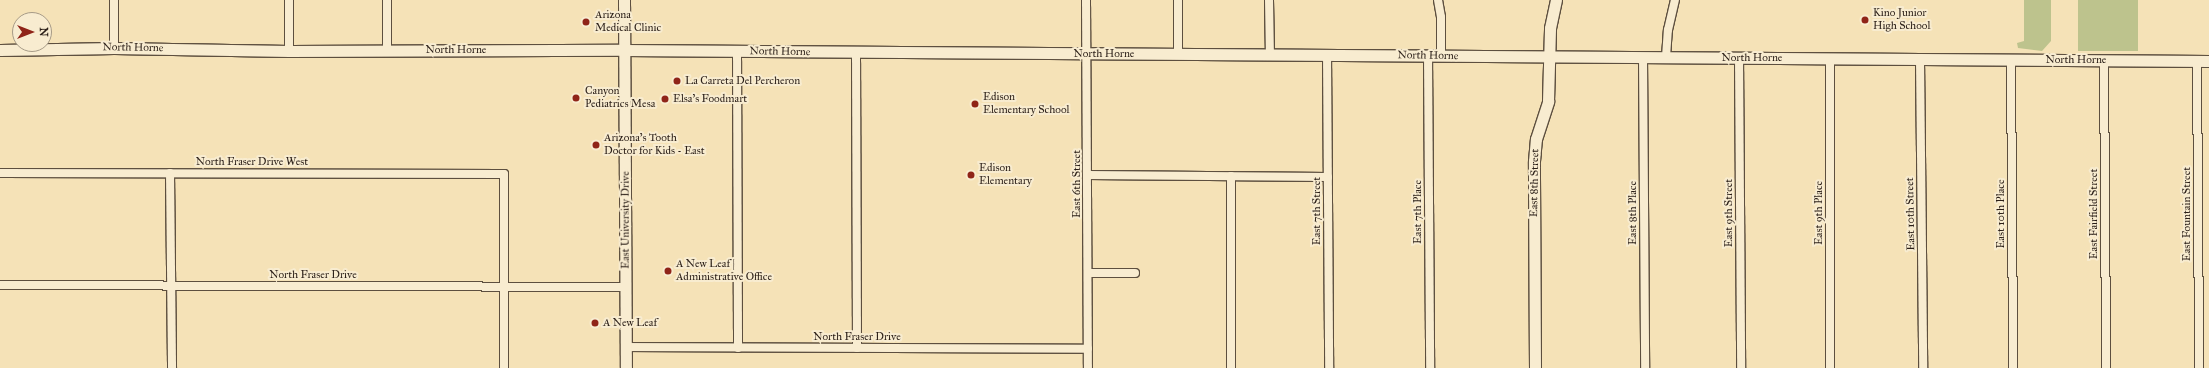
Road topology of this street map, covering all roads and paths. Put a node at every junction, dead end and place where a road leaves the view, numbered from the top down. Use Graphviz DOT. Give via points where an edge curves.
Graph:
graph roads {
  1 [pos="114,0"];
  2 [pos="289,0"];
  3 [pos="387,0"];
  4 [pos="624,0"];
  5 [pos="1086,0"];
  6 [pos="1178,0"];
  7 [pos="1269,0"];
  8 [pos="1438,0"];
  9 [pos="1556,0"];
  10 [pos="1675,0"];
  11 [pos="114,48"];
  12 [pos="387,49"];
  13 [pos="0,50"];
  14 [pos="624,50"];
  15 [pos="289,51"];
  16 [pos="737,51"];
  17 [pos="856,54"];
  18 [pos="1087,54"];
  19 [pos="1178,55"];
  20 [pos="1270,55"];
  21 [pos="1326,55"];
  22 [pos="1428,56"];
  23 [pos="1441,56"];
  24 [pos="1549,57"];
  25 [pos="1643,57"];
  26 [pos="1666,57"];
  27 [pos="1739,58"];
  28 [pos="1830,58"];
  29 [pos="1920,59"];
  30 [pos="2011,60"];
  31 [pos="2104,60"];
  32 [pos="2197,61"];
  33 [pos="2209,61"];
  34 [pos="0,173"];
  35 [pos="170,173"];
  36 [pos="1088,175"];
  37 [pos="1231,176"];
  38 [pos="1328,177"];
  39 [pos="1088,273"];
  40 [pos="1135,273"];
  41 [pos="0,285"];
  42 [pos="171,285"];
  43 [pos="504,287"];
  44 [pos="626,287"];
  45 [pos="626,347"];
  46 [pos="738,348"];
  47 [pos="857,348"];
  48 [pos="1088,349"];
  49 [pos="172,368"];
  50 [pos="504,368"];
  51 [pos="626,368"];
  52 [pos="1088,368"];
  53 [pos="1231,368"];
  54 [pos="1329,368"];
  55 [pos="1430,368"];
  56 [pos="1535,368"];
  57 [pos="1645,368"];
  58 [pos="1741,368"];
  59 [pos="1830,368"];
  60 [pos="1923,368"];
  61 [pos="2013,368"];
  62 [pos="2106,368"];
  63 [pos="2199,368"];
  1 -- 11 [label="street"];
  2 -- 15 [label="street"];
  3 -- 12 [label="street"];
  4 -- 14 [label="street, East University Drive"];
  5 -- 18 [label="street, East 6th Street"];
  6 -- 19 [label="street"];
  7 -- 20 [label="street"];
  8 -- 23 [label="street" via="1442,17"];
  9 -- 24 [label="street, East 8th Street" via="1551,21"];
  10 -- 26 [label="street" via="1670,16"];
  11 -- 13 [label="street, North Horne"];
  11 -- 15 [label="street, North Horne"];
  12 -- 14 [label="street, North Horne"];
  12 -- 15 [label="street, North Horne"];
  14 -- 16 [label="street, North Horne"];
  14 -- 44 [label="street, East University Drive"];
  16 -- 17 [label="street, North Horne"];
  16 -- 46 [label="street"];
  17 -- 18 [label="street, North Horne"];
  17 -- 47 [label="street"];
  18 -- 19 [label="street, North Horne"];
  18 -- 36 [label="street, East 6th Street"];
  19 -- 20 [label="street, North Horne"];
  20 -- 21 [label="street, North Horne"];
  21 -- 22 [label="street, North Horne"];
  21 -- 38 [label="street, East 7th Street"];
  22 -- 23 [label="street, North Horne"];
  22 -- 55 [label="street, East 7th Place"];
  23 -- 24 [label="street, North Horne"];
  24 -- 25 [label="street, North Horne"];
  24 -- 56 [label="street, East 8th Street" via="1548,101 1536,139 1534,161"];
  25 -- 26 [label="street, North Horne"];
  25 -- 57 [label="street, East 8th Place"];
  26 -- 27 [label="street, North Horne"];
  27 -- 28 [label="street, North Horne"];
  27 -- 58 [label="street, East 9th Street"];
  28 -- 29 [label="street, North Horne"];
  28 -- 59 [label="street, East 9th Place"];
  29 -- 30 [label="street, North Horne"];
  29 -- 60 [label="street, East 10th Street"];
  30 -- 31 [label="street, North Horne"];
  30 -- 61 [label="street, East 10th Place"];
  31 -- 32 [label="street, North Horne"];
  31 -- 62 [label="street, East Fairfield Street"];
  32 -- 33 [label="street, North Horne"];
  32 -- 63 [label="street, East Fountain Street"];
  34 -- 35 [label="street, North Fraser Drive West"];
  35 -- 42 [label="street"];
  35 -- 43 [label="street, North Fraser Drive West" via="504,174"];
  36 -- 37 [label="street"];
  36 -- 39 [label="street, East 6th Street"];
  37 -- 38 [label="street"];
  37 -- 53 [label="street"];
  38 -- 54 [label="street, East 7th Street"];
  39 -- 40 [label="street"];
  39 -- 48 [label="street, East 6th Street"];
  41 -- 42 [label="street, North Fraser Drive"];
  42 -- 43 [label="street, North Fraser Drive"];
  42 -- 49 [label="street"];
  43 -- 44 [label="street, North Fraser Drive"];
  43 -- 50 [label="street"];
  44 -- 45 [label="street, East University Drive"];
  45 -- 46 [label="street, North Fraser Drive"];
  45 -- 51 [label="street, East University Drive"];
  46 -- 47 [label="street, North Fraser Drive"];
  47 -- 48 [label="street, North Fraser Drive"];
  48 -- 52 [label="street, East 6th Street"];
}
